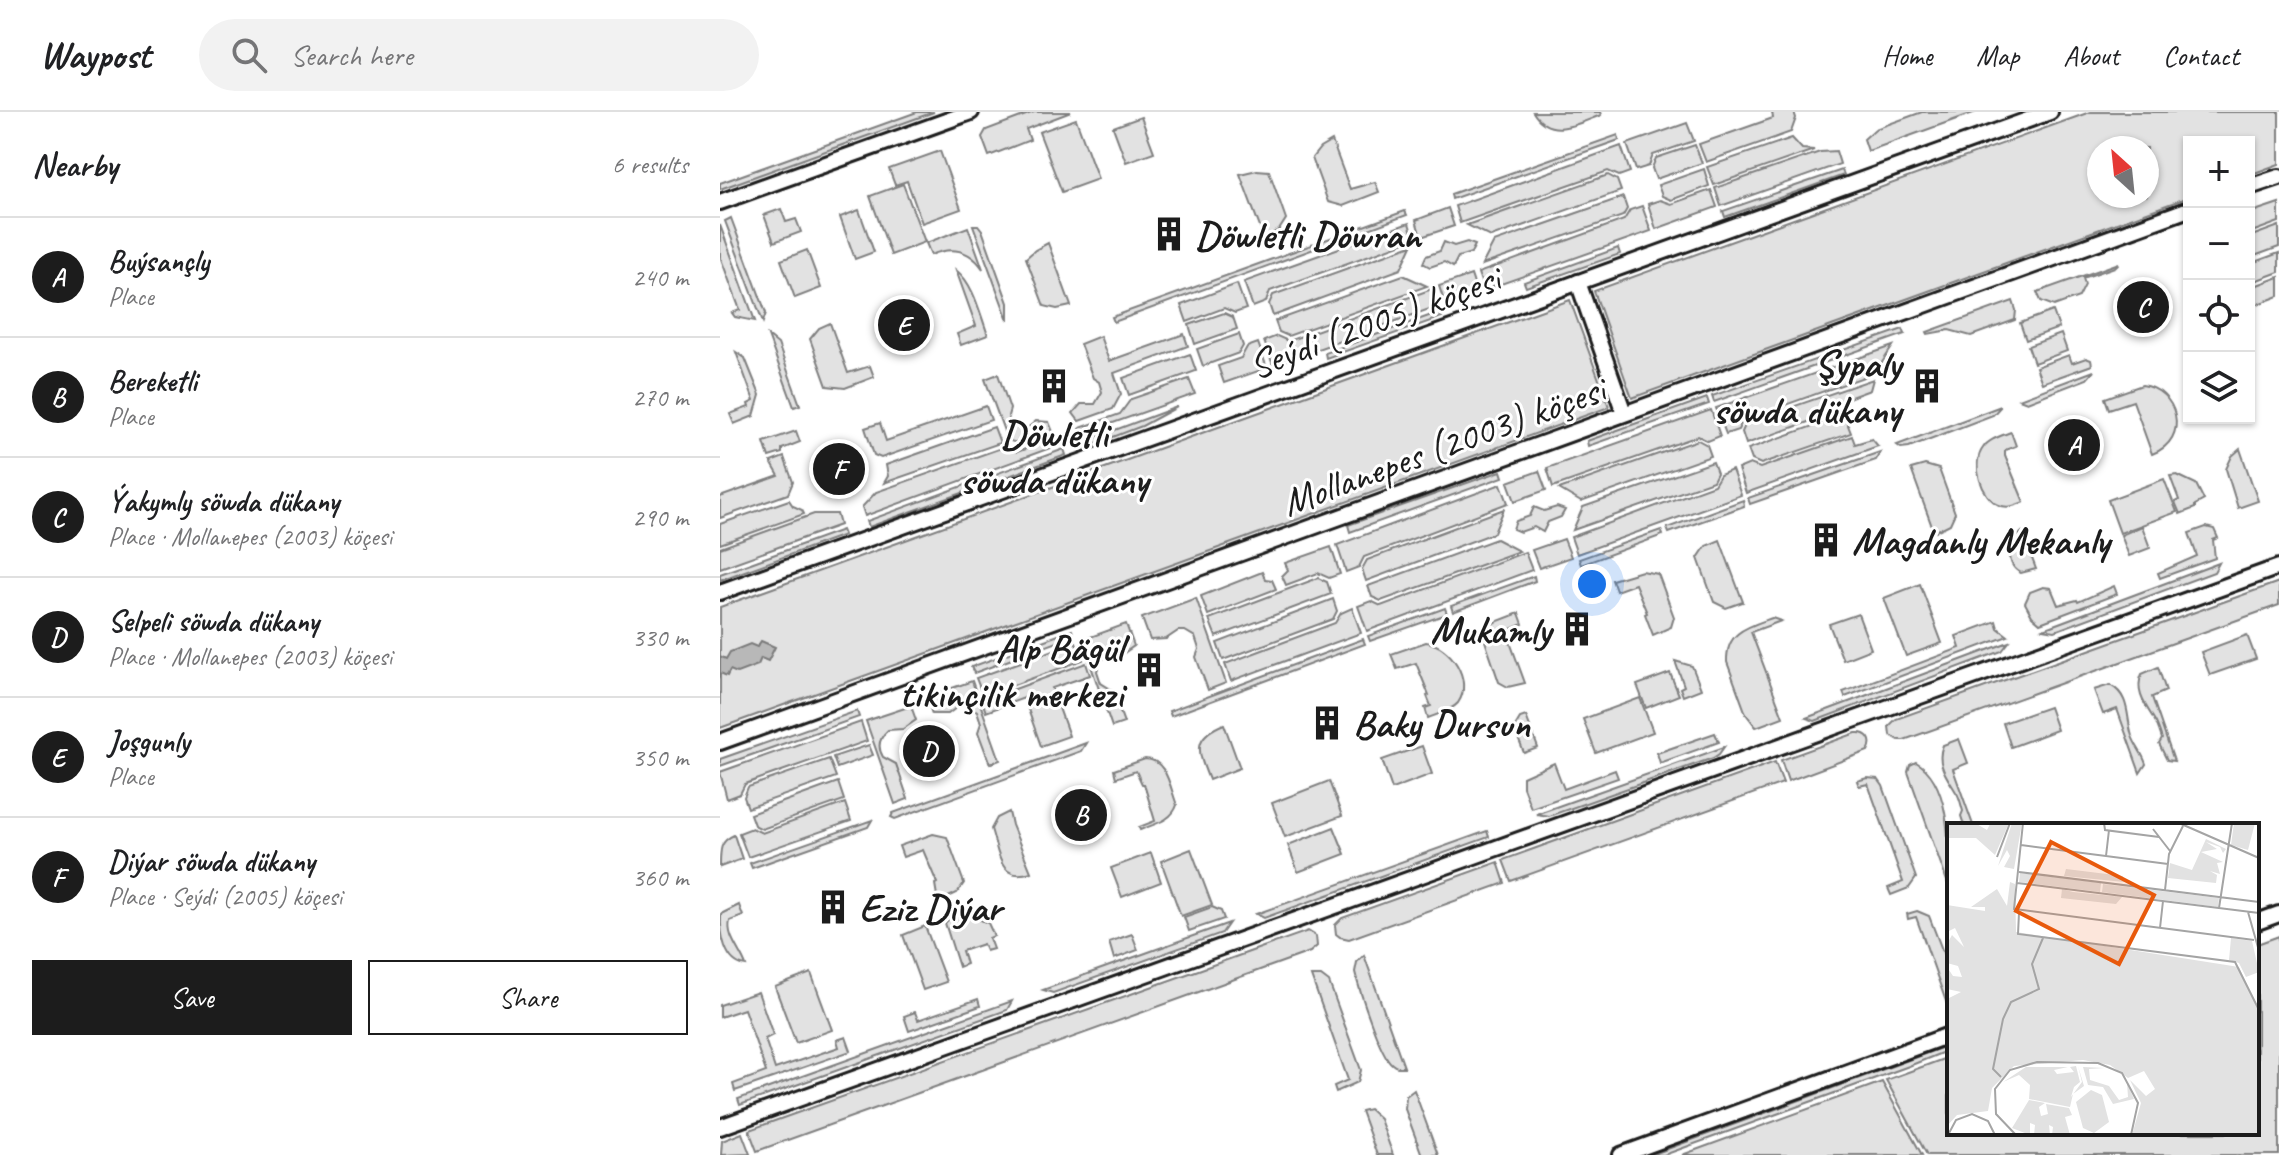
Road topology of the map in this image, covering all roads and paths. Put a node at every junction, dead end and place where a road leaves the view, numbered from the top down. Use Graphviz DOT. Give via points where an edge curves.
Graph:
graph roads {
  1 [pos="971,112"];
  2 [pos="2050,112"];
  3 [pos="2279,177"];
  4 [pos="2255,185"];
  5 [pos="720,202"];
  6 [pos="2183,211"];
  7 [pos="1578,282"];
  8 [pos="1624,413"];
  9 [pos="2279,567"];
  10 [pos="720,592"];
  11 [pos="720,742"];
  12 [pos="2279,914"];
  13 [pos="2259,921"];
  14 [pos="1947,1036"];
  15 [pos="720,1127"];
  16 [pos="1621,1155"];
  1 -- 5 [label="street"];
  2 -- 7 [label="street, Seýdi (2005) köçesi"];
  3 -- 4 [label="street"];
  6 -- 8 [label="street, Mollanepes (2003) köçesi"];
  7 -- 8 [label="street"];
  7 -- 10 [label="street, Seýdi (2005) köçesi"];
  8 -- 11 [label="street, Mollanepes (2003) köçesi"];
  9 -- 15 [label="street"];
  12 -- 13 [label="street"];
  14 -- 16 [label="street"];
}
